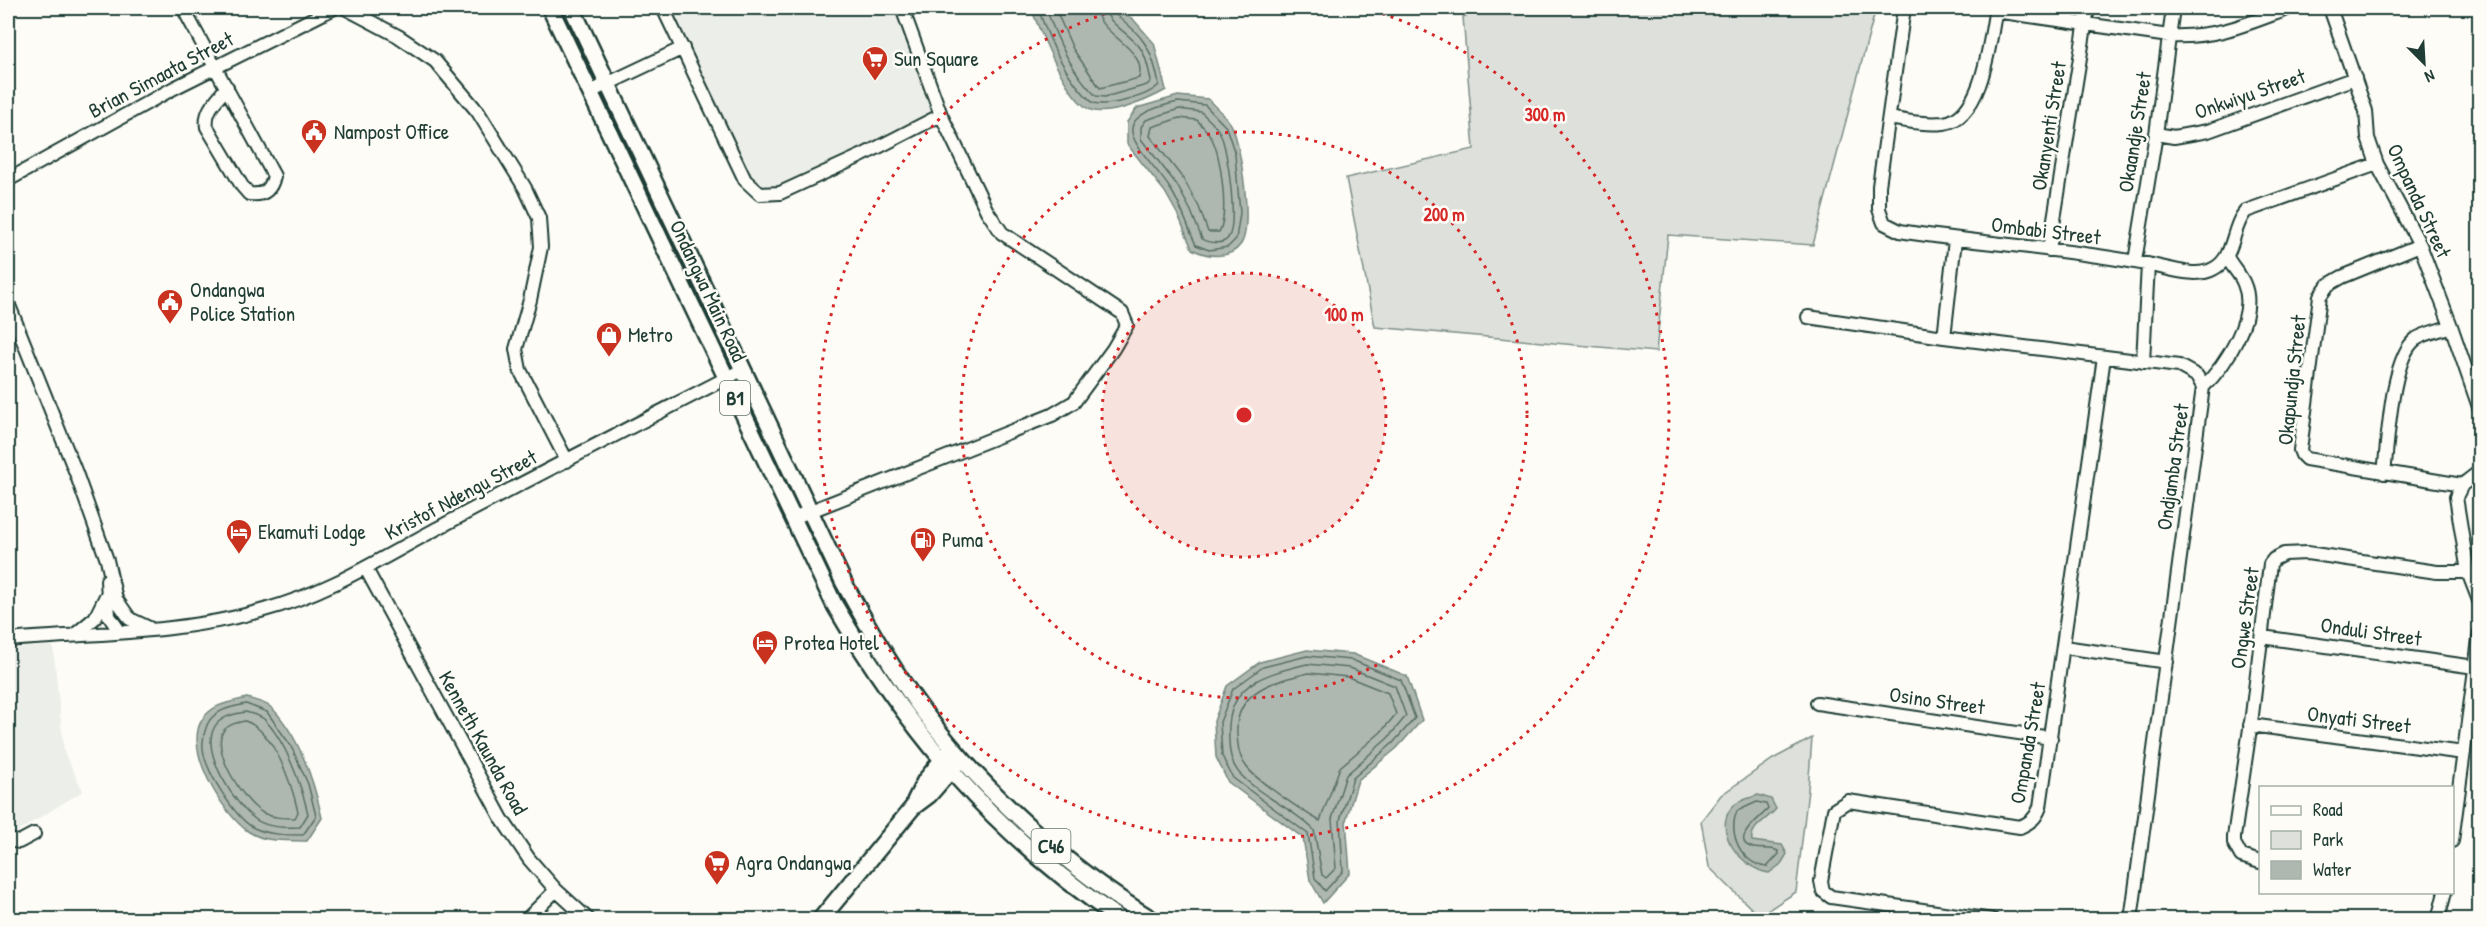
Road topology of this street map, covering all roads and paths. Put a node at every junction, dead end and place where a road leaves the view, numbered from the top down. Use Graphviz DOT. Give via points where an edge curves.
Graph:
graph roads {
  1 [pos="183,8"];
  2 [pos="334,8"];
  3 [pos="345,8"];
  4 [pos="550,8"];
  5 [pos="572,8"];
  6 [pos="663,8"];
  7 [pos="902,8"];
  8 [pos="1904,8"];
  9 [pos="2088,8"];
  10 [pos="2173,8"];
  11 [pos="2290,8"];
  12 [pos="2330,8"];
  13 [pos="1995,9"];
  14 [pos="2086,25"];
  15 [pos="2169,36"];
  16 [pos="683,48"];
  17 [pos="217,67"];
  18 [pos="2355,78"];
  19 [pos="609,83"];
  20 [pos="227,87"];
  21 [pos="590,92"];
  22 [pos="941,115"];
  23 [pos="1888,118"];
  24 [pos="2156,134"];
  25 [pos="2377,164"];
  26 [pos="8,180"];
  27 [pos="1955,240"];
  28 [pos="2420,245"];
  29 [pos="2049,250"];
  30 [pos="2227,257"];
  31 [pos="2135,261"];
  32 [pos="2148,264"];
  33 [pos="8,303"];
  34 [pos="1808,316"];
  35 [pos="2451,326"];
  36 [pos="1944,337"];
  37 [pos="2104,357"];
  38 [pos="2143,362"];
  39 [pos="742,370"];
  40 [pos="726,379"];
  41 [pos="2203,387"];
  42 [pos="2480,410"];
  43 [pos="567,461"];
  44 [pos="2480,471"];
  45 [pos="2384,473"];
  46 [pos="2462,485"];
  47 [pos="809,511"];
  48 [pos="793,518"];
  49 [pos="107,560"];
  50 [pos="366,569"];
  51 [pos="2468,572"];
  52 [pos="107,594"];
  53 [pos="2480,603"];
  54 [pos="150,628"];
  55 [pos="120,632"];
  56 [pos="2480,632"];
  57 [pos="76,634"];
  58 [pos="2262,637"];
  59 [pos="8,640"];
  60 [pos="2064,647"];
  61 [pos="2167,662"];
  62 [pos="2475,667"];
  63 [pos="1817,703"];
  64 [pos="2250,725"];
  65 [pos="2050,738"];
  66 [pos="958,752"];
  67 [pos="2464,753"];
  68 [pos="946,766"];
  69 [pos="2454,826"];
  70 [pos="34,834"];
  71 [pos="8,840"];
  72 [pos="2259,862"];
  73 [pos="556,890"];
  74 [pos="2444,894"];
  75 [pos="526,920"];
  76 [pos="589,920"];
  77 [pos="820,920"];
  78 [pos="1121,920"];
  79 [pos="1153,920"];
  80 [pos="1993,920"];
  81 [pos="2131,920"];
  82 [pos="2438,920"];
  1 -- 17 [label="street"];
  2 -- 17 [label="street, Brian Simaata Street"];
  3 -- 43 [label="street" via="435,61 478,112 525,188 539,218 541,247 516,349 520,370"];
  4 -- 21 [label="main road, Ondangwa Main Road / B1"];
  5 -- 19 [label="main road, Ondangwa Main Road / B1"];
  6 -- 16 [label="street"];
  7 -- 22 [label="street"];
  8 -- 23 [label="street, Ombabi Street"];
  9 -- 14 [label="street, Okanyenti Street"];
  10 -- 15 [label="street, Okaandje Street"];
  11 -- 15 [label="street" via="2222,33"];
  12 -- 18 [label="street, Ompanda Street"];
  13 -- 14 [label="street"];
  13 -- 23 [label="street" via="1980,85 1959,117 1946,123"];
  14 -- 15 [label="street"];
  14 -- 29 [label="street, Okanyenti Street"];
  15 -- 24 [label="street, Okaandje Street"];
  16 -- 19 [label="street"];
  16 -- 22 [label="street" via="745,180 760,194 780,193"];
  17 -- 20 [label="street"];
  17 -- 26 [label="street, Brian Simaata Street"];
  18 -- 24 [label="street, Onkwiyu Street" via="2208,131 2174,137"];
  18 -- 25 [label="street, Ompanda Street"];
  19 -- 21 [label="street"];
  19 -- 39 [label="main road, Ondangwa Main Road / B1"];
  20 -- 20 [label="street" via="274,176 273,185 258,195 249,194 242,186 207,128 209,109"];
  21 -- 40 [label="main road, Ondangwa Main Road / B1"];
  22 -- 47 [label="street" via="987,211 1002,233 1122,313 1127,325 1074,402 1052,415"];
  23 -- 27 [label="street, Ombabi Street" via="1879,186 1879,209 1884,224 1900,231"];
  24 -- 31 [label="street, Okaandje Street"];
  25 -- 28 [label="street, Ompanda Street"];
  25 -- 30 [label="street" via="2246,211"];
  27 -- 29 [label="street, Ombabi Street"];
  27 -- 36 [label="street"];
  28 -- 35 [label="street, Ompanda Street"];
  28 -- 45 [label="street, Okapundja Street" via="2342,277 2328,285 2320,296 2300,450 2306,459"];
  29 -- 31 [label="street, Ombabi Street"];
  30 -- 32 [label="street, Ombabi Street" via="2202,274"];
  30 -- 41 [label="street" via="2244,282 2247,310 2232,351"];
  31 -- 32 [label="street, Ombabi Street"];
  32 -- 38 [label="street"];
  33 -- 49 [label="street"];
  34 -- 36 [label="street, Ondjamba Street"];
  35 -- 42 [label="street, Ompanda Street"];
  35 -- 45 [label="street" via="2416,340 2404,356 2396,375"];
  36 -- 37 [label="street, Ondjamba Street"];
  37 -- 38 [label="street, Ondjamba Street"];
  37 -- 60 [label="street, Ompanda Street"];
  38 -- 41 [label="street, Ondjamba Street" via="2180,366 2197,376"];
  39 -- 40 [label="street, Kristof Ndengu Street"];
  39 -- 47 [label="main road, Ondangwa Main Road / B1"];
  40 -- 43 [label="street, Kristof Ndengu Street"];
  40 -- 48 [label="main road, Ondangwa Main Road / B1"];
  41 -- 61 [label="street, Ondjamba Street"];
  43 -- 50 [label="street, Kristof Ndengu Street"];
  44 -- 46 [label="street"];
  45 -- 46 [label="street, Okapundja Street"];
  46 -- 51 [label="street" via="2456,497"];
  47 -- 48 [label="street"];
  47 -- 66 [label="main road, Ondangwa Main Road / B1" via="867,627 923,711"];
  48 -- 68 [label="main road, Ondangwa Main Road / B1" via="853,637 902,711"];
  49 -- 52 [label="street"];
  49 -- 54 [label="street" via="120,606 130,619"];
  50 -- 54 [label="street, Kristof Ndengu Street" via="263,611"];
  50 -- 73 [label="street, Kenneth Kaunda Road" via="502,819"];
  51 -- 53 [label="street"];
  51 -- 58 [label="street, Ongwe Street" via="2438,572 2307,553 2284,554 2270,564"];
  52 -- 55 [label="street" via="109,616"];
  52 -- 57 [label="street" via="95,618"];
  54 -- 55 [label="street, Kristof Ndengu Street"];
  55 -- 57 [label="street, Kristof Ndengu Street"];
  56 -- 62 [label="street"];
  57 -- 59 [label="street, Kristof Ndengu Street"];
  58 -- 62 [label="street, Onduli Street"];
  58 -- 64 [label="street, Ongwe Street"];
  60 -- 61 [label="street"];
  60 -- 65 [label="street, Ompanda Street"];
  61 -- 81 [label="street, Ondjamba Street"];
  62 -- 67 [label="street"];
  63 -- 65 [label="street, Osino Street"];
  64 -- 67 [label="street, Onyati Street"];
  64 -- 72 [label="street, Ongwe Street" via="2234,843 2241,856"];
  65 -- 80 [label="street, Ompanda Street" via="2037,816 2020,827 1848,801 1834,810 1821,881 1823,891 1831,897"];
  66 -- 68 [label="main road"];
  66 -- 79 [label="main road, C46" via="1052,847"];
  67 -- 69 [label="street"];
  68 -- 77 [label="main road" via="925,781 913,807"];
  68 -- 78 [label="main road, C46" via="1041,860"];
  70 -- 71 [label="street" via="20,842"];
  73 -- 75 [label="street"];
  73 -- 76 [label="street, Kenneth Kaunda Road"];
  74 -- 82 [label="street"];
}
